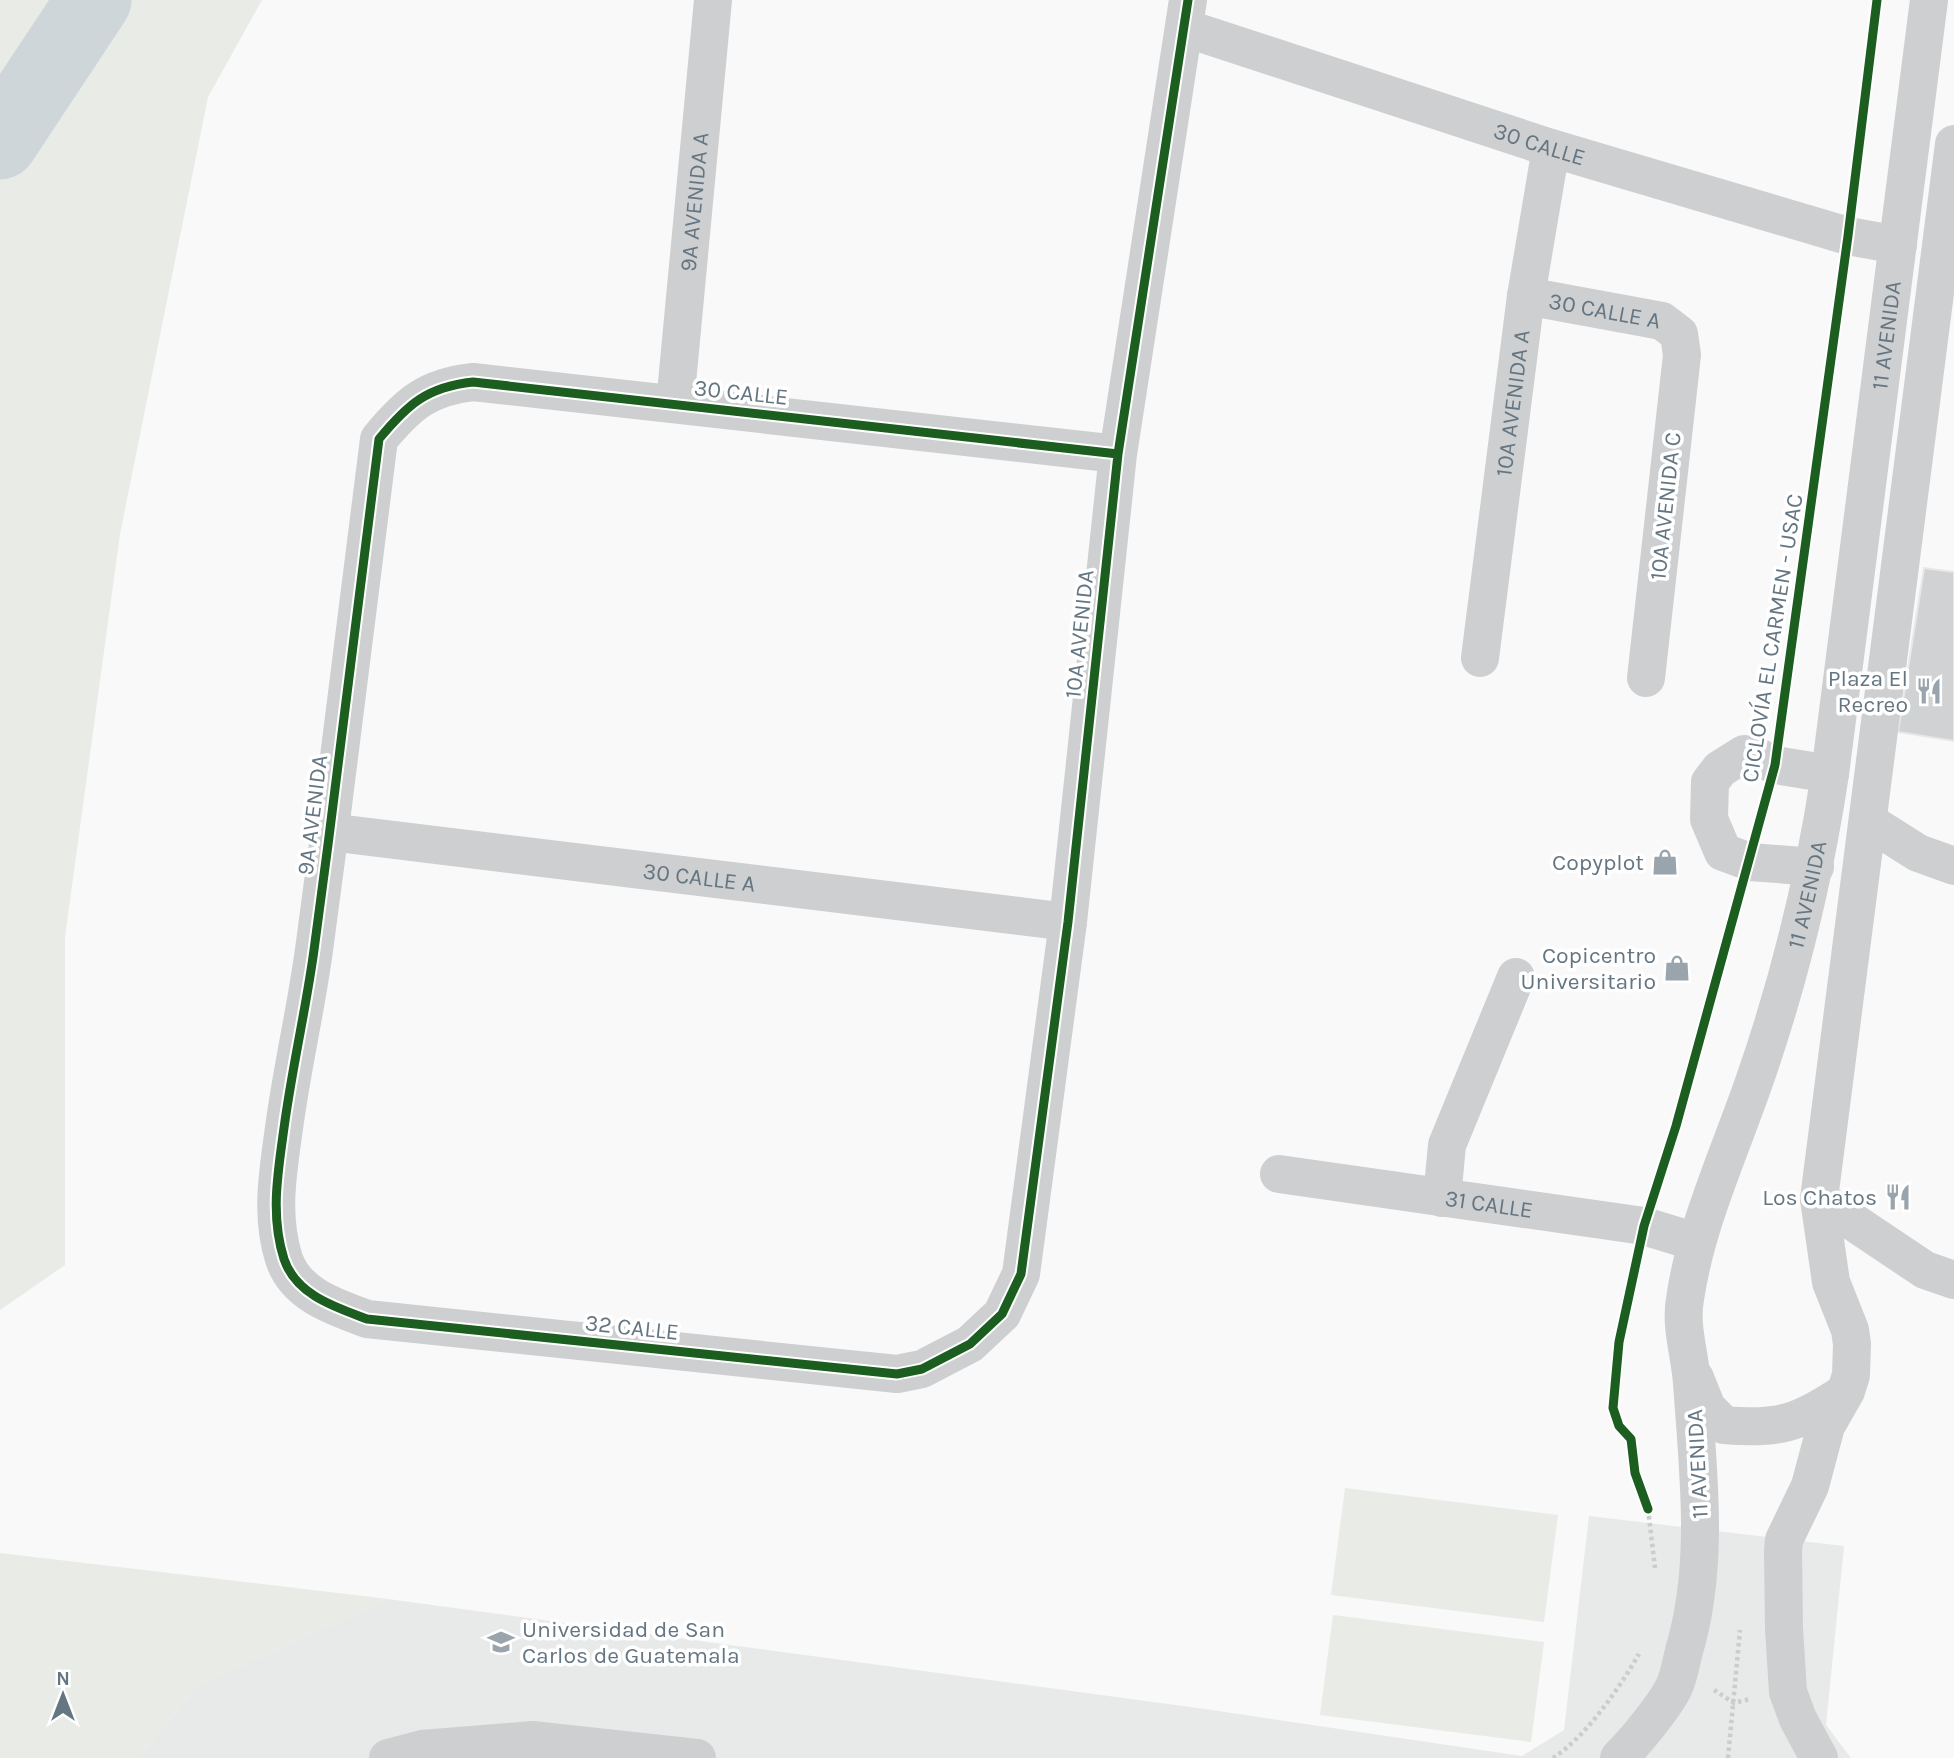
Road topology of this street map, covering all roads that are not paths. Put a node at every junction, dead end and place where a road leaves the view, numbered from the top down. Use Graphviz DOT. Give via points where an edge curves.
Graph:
graph roads {
  1 [pos="713,0"];
  2 [pos="1929,0"];
  3 [pos="1186,14"];
  4 [pos="1954,144"];
  5 [pos="1551,148"];
  6 [pos="1898,244"];
  7 [pos="1947,258"];
  8 [pos="1526,296"];
  9 [pos="1679,334"];
  10 [pos="675,404"];
  11 [pos="379,439"];
  12 [pos="1118,454"];
  13 [pos="1480,659"];
  14 [pos="1646,678"];
  15 [pos="1830,774"];
  16 [pos="1869,822"];
  17 [pos="329,832"];
  18 [pos="1954,866"];
  19 [pos="1815,867"];
  20 [pos="1068,922"];
  21 [pos="1516,978"];
  22 [pos="1279,1174"];
  23 [pos="275,1194"];
  24 [pos="1442,1198"];
  25 [pos="1819,1199"];
  26 [pos="1696,1242"];
  27 [pos="1021,1273"];
  28 [pos="1954,1280"];
  29 [pos="1691,1366"];
  30 [pos="1846,1391"];
  31 [pos="388,1758"];
  32 [pos="690,1758"];
  33 [pos="1619,1758"];
  34 [pos="1819,1758"];
  1 -- 10 [label="street, 9A AVENIDA A"];
  2 -- 6 [label="street, 11 AVENIDA"];
  3 -- 5 [label="street, 30 CALLE"];
  3 -- 12 [label="street, 10A AVENIDA"];
  4 -- 7 [label="street, 11 AVENIDA"];
  5 -- 6 [label="street, 30 CALLE" via="1848,236"];
  5 -- 8 [label="street, 10A AVENIDA A"];
  6 -- 15 [label="street, 11 AVENIDA"];
  7 -- 16 [label="street, 11 AVENIDA"];
  8 -- 9 [label="street, 30 CALLE A" via="1662,321"];
  8 -- 13 [label="street, 10A AVENIDA A"];
  9 -- 14 [label="street, 10A AVENIDA C" via="1682,355"];
  10 -- 11 [label="street, 30 CALLE" via="473,382 448,385 425,395"];
  10 -- 12 [label="street, 30 CALLE"];
  11 -- 17 [label="street, 9A AVENIDA"];
  12 -- 20 [label="street, 10A AVENIDA"];
  15 -- 19 [label="street, 11 AVENIDA"];
  15 -- 19 [label="street" via="1775,765 1744,754 1720,769 1710,782 1709,819 1723,852 1750,862"];
  16 -- 18 [label="street" via="1918,853"];
  16 -- 25 [label="street, 11 AVENIDA"];
  17 -- 20 [label="street, 30 CALLE A"];
  17 -- 23 [label="street, 9A AVENIDA"];
  19 -- 26 [label="street, 11 AVENIDA" via="1784,991"];
  20 -- 27 [label="street, 10A AVENIDA"];
  21 -- 24 [label="street" via="1447,1144"];
  22 -- 24 [label="street, 31 CALLE"];
  23 -- 27 [label="street, 32 CALLE" via="285,1262 305,1290 367,1319 897,1374 922,1369 970,1344 1002,1314"];
  24 -- 26 [label="street, 31 CALLE" via="1644,1226"];
  25 -- 28 [label="street" via="1925,1270"];
  25 -- 30 [label="street, 11 AVENIDA" via="1831,1282 1852,1344"];
  26 -- 29 [label="street, 11 AVENIDA" via="1684,1302 1684,1335"];
  29 -- 30 [label="street" via="1706,1408 1724,1425 1774,1426 1803,1417"];
  29 -- 33 [label="street, 11 AVENIDA" via="1700,1529 1693,1622 1673,1687"];
  30 -- 34 [label="street, 11 AVENIDA" via="1826,1426 1810,1486 1784,1540 1788,1692"];
  31 -- 32 [label="street" via="422,1749 531,1740"];
}
